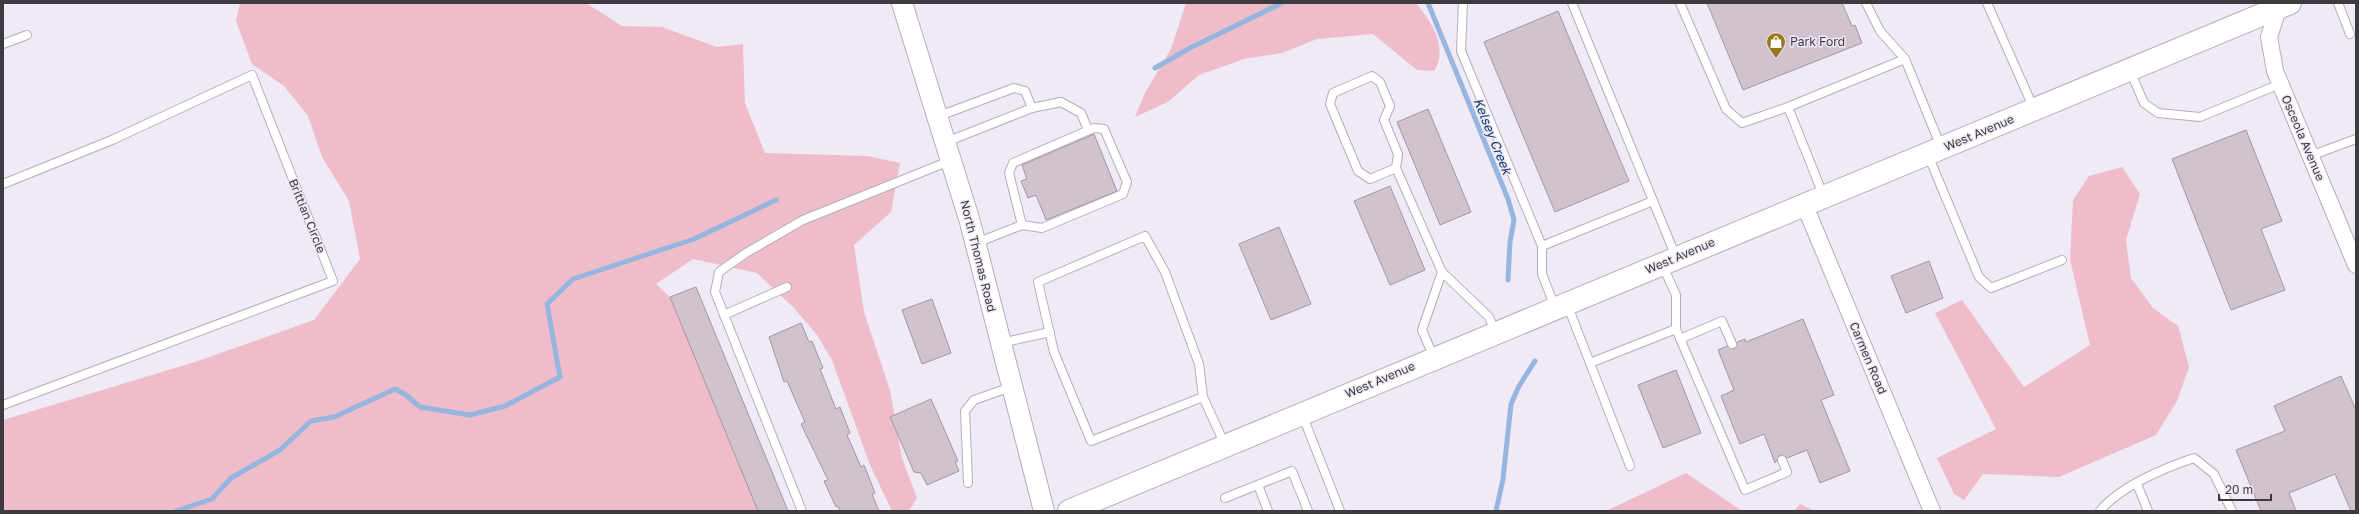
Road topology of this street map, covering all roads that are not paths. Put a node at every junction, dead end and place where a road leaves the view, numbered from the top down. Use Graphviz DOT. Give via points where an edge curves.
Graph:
graph roads {
  1 [pos="902,3"];
  2 [pos="1463,3"];
  3 [pos="1572,3"];
  4 [pos="1680,3"];
  5 [pos="1866,3"];
  6 [pos="1988,3"];
  7 [pos="2338,3"];
  8 [pos="2283,5"];
  9 [pos="2350,34"];
  10 [pos="27,35"];
  11 [pos="3,44"];
  12 [pos="1905,59"];
  13 [pos="2129,70"];
  14 [pos="2280,84"];
  15 [pos="1788,107"];
  16 [pos="1032,108"];
  17 [pos="2035,110"];
  18 [pos="939,116"];
  19 [pos="1088,130"];
  20 [pos="2356,139"];
  21 [pos="949,151"];
  22 [pos="1935,151"];
  23 [pos="2310,156"];
  24 [pos="1396,168"];
  25 [pos="3,184"];
  26 [pos="1653,201"];
  27 [pos="1814,202"];
  28 [pos="1022,226"];
  29 [pos="975,243"];
  30 [pos="1542,246"];
  31 [pos="1669,260"];
  32 [pos="2062,260"];
  33 [pos="2356,265"];
  34 [pos="1442,272"];
  35 [pos="787,287"];
  36 [pos="1561,305"];
  37 [pos="724,315"];
  38 [pos="1676,329"];
  39 [pos="1050,332"];
  40 [pos="1495,333"];
  41 [pos="1680,339"];
  42 [pos="1000,343"];
  43 [pos="1732,344"];
  44 [pos="1434,358"];
  45 [pos="1590,363"];
  46 [pos="1011,387"];
  47 [pos="1203,397"];
  48 [pos="3,405"];
  49 [pos="1302,413"];
  50 [pos="1225,445"];
  51 [pos="1782,460"];
  52 [pos="1630,466"];
  53 [pos="968,483"];
  54 [pos="2137,484"];
  55 [pos="1258,485"];
  56 [pos="1225,498"];
  57 [pos="802,511"];
  58 [pos="1044,511"];
  59 [pos="1070,511"];
  60 [pos="1268,511"];
  61 [pos="1308,511"];
  62 [pos="1340,511"];
  63 [pos="1932,511"];
  64 [pos="2100,511"];
  65 [pos="2148,511"];
  66 [pos="2232,511"];
  1 -- 18 [label="street, North Thomas Road"];
  2 -- 30 [label="lane" via="1461,51"];
  3 -- 26 [label="lane"];
  4 -- 15 [label="lane" via="1726,109 1742,123"];
  5 -- 12 [label="lane" via="1880,31"];
  6 -- 17 [label="lane"];
  7 -- 9 [label="lane"];
  8 -- 13 [label="main road, West Avenue"];
  8 -- 14 [label="street, Osceola Avenue" via="2269,36"];
  10 -- 11 [label="lane"];
  12 -- 15 [label="lane"];
  12 -- 22 [label="lane"];
  13 -- 14 [label="lane" via="2144,103 2158,114 2200,117"];
  13 -- 17 [label="main road, West Avenue"];
  14 -- 23 [label="street, Osceola Avenue"];
  15 -- 27 [label="lane"];
  16 -- 18 [label="lane" via="1025,91 1014,88"];
  16 -- 19 [label="lane" via="1061,102 1081,114"];
  16 -- 21 [label="lane"];
  17 -- 22 [label="main road, West Avenue"];
  18 -- 21 [label="street, North Thomas Road"];
  19 -- 28 [label="lane" via="1013,163 1009,173"];
  19 -- 28 [label="lane" via="1104,129 1127,182 1123,194 1042,228"];
  20 -- 23 [label="lane"];
  21 -- 29 [label="street, North Thomas Road"];
  21 -- 37 [label="lane" via="803,220 746,252 719,272 714,292"];
  22 -- 27 [label="main road, West Avenue"];
  22 -- 32 [label="lane" via="1979,277 1991,288"];
  23 -- 33 [label="street, Osceola Avenue"];
  24 -- 24 [label="lane" via="1370,179 1358,172 1330,104 1333,93 1372,76 1380,82 1390,106 1384,120 1398,154"];
  24 -- 34 [label="lane"];
  25 -- 48 [label="lane, Brittian Circle" via="112,140 252,75 333,281"];
  26 -- 30 [label="lane"];
  26 -- 31 [label="lane"];
  27 -- 31 [label="main road, West Avenue"];
  27 -- 63 [label="street, Carmen Road"];
  28 -- 29 [label="lane"];
  29 -- 42 [label="street, North Thomas Road"];
  30 -- 36 [label="lane" via="1542,274"];
  31 -- 36 [label="main road, West Avenue"];
  31 -- 38 [label="lane" via="1676,295"];
  34 -- 40 [label="lane" via="1489,317"];
  34 -- 44 [label="lane" via="1422,330"];
  35 -- 37 [label="lane"];
  36 -- 40 [label="main road, West Avenue"];
  36 -- 45 [label="lane"];
  37 -- 57 [label="lane"];
  38 -- 41 [label="lane"];
  38 -- 45 [label="lane"];
  39 -- 42 [label="lane"];
  39 -- 47 [label="lane" via="1054,352 1091,441"];
  39 -- 47 [label="lane" via="1038,282 1145,236 1165,272 1200,364"];
  40 -- 44 [label="main road, West Avenue"];
  41 -- 43 [label="lane" via="1722,321"];
  41 -- 51 [label="lane" via="1745,490 1787,472"];
  42 -- 46 [label="street, North Thomas Road"];
  44 -- 49 [label="main road, West Avenue"];
  45 -- 52 [label="lane"];
  46 -- 53 [label="lane" via="974,400 966,411"];
  46 -- 58 [label="street, North Thomas Road"];
  47 -- 50 [label="lane"];
  49 -- 50 [label="main road, West Avenue"];
  49 -- 62 [label="lane"];
  50 -- 59 [label="main road, West Avenue"];
  54 -- 64 [label="lane" via="2107,501"];
  54 -- 65 [label="lane"];
  54 -- 66 [label="lane" via="2163,468 2194,458 2214,474"];
  55 -- 56 [label="lane"];
  55 -- 60 [label="lane"];
  55 -- 61 [label="lane" via="1292,471"];
}
